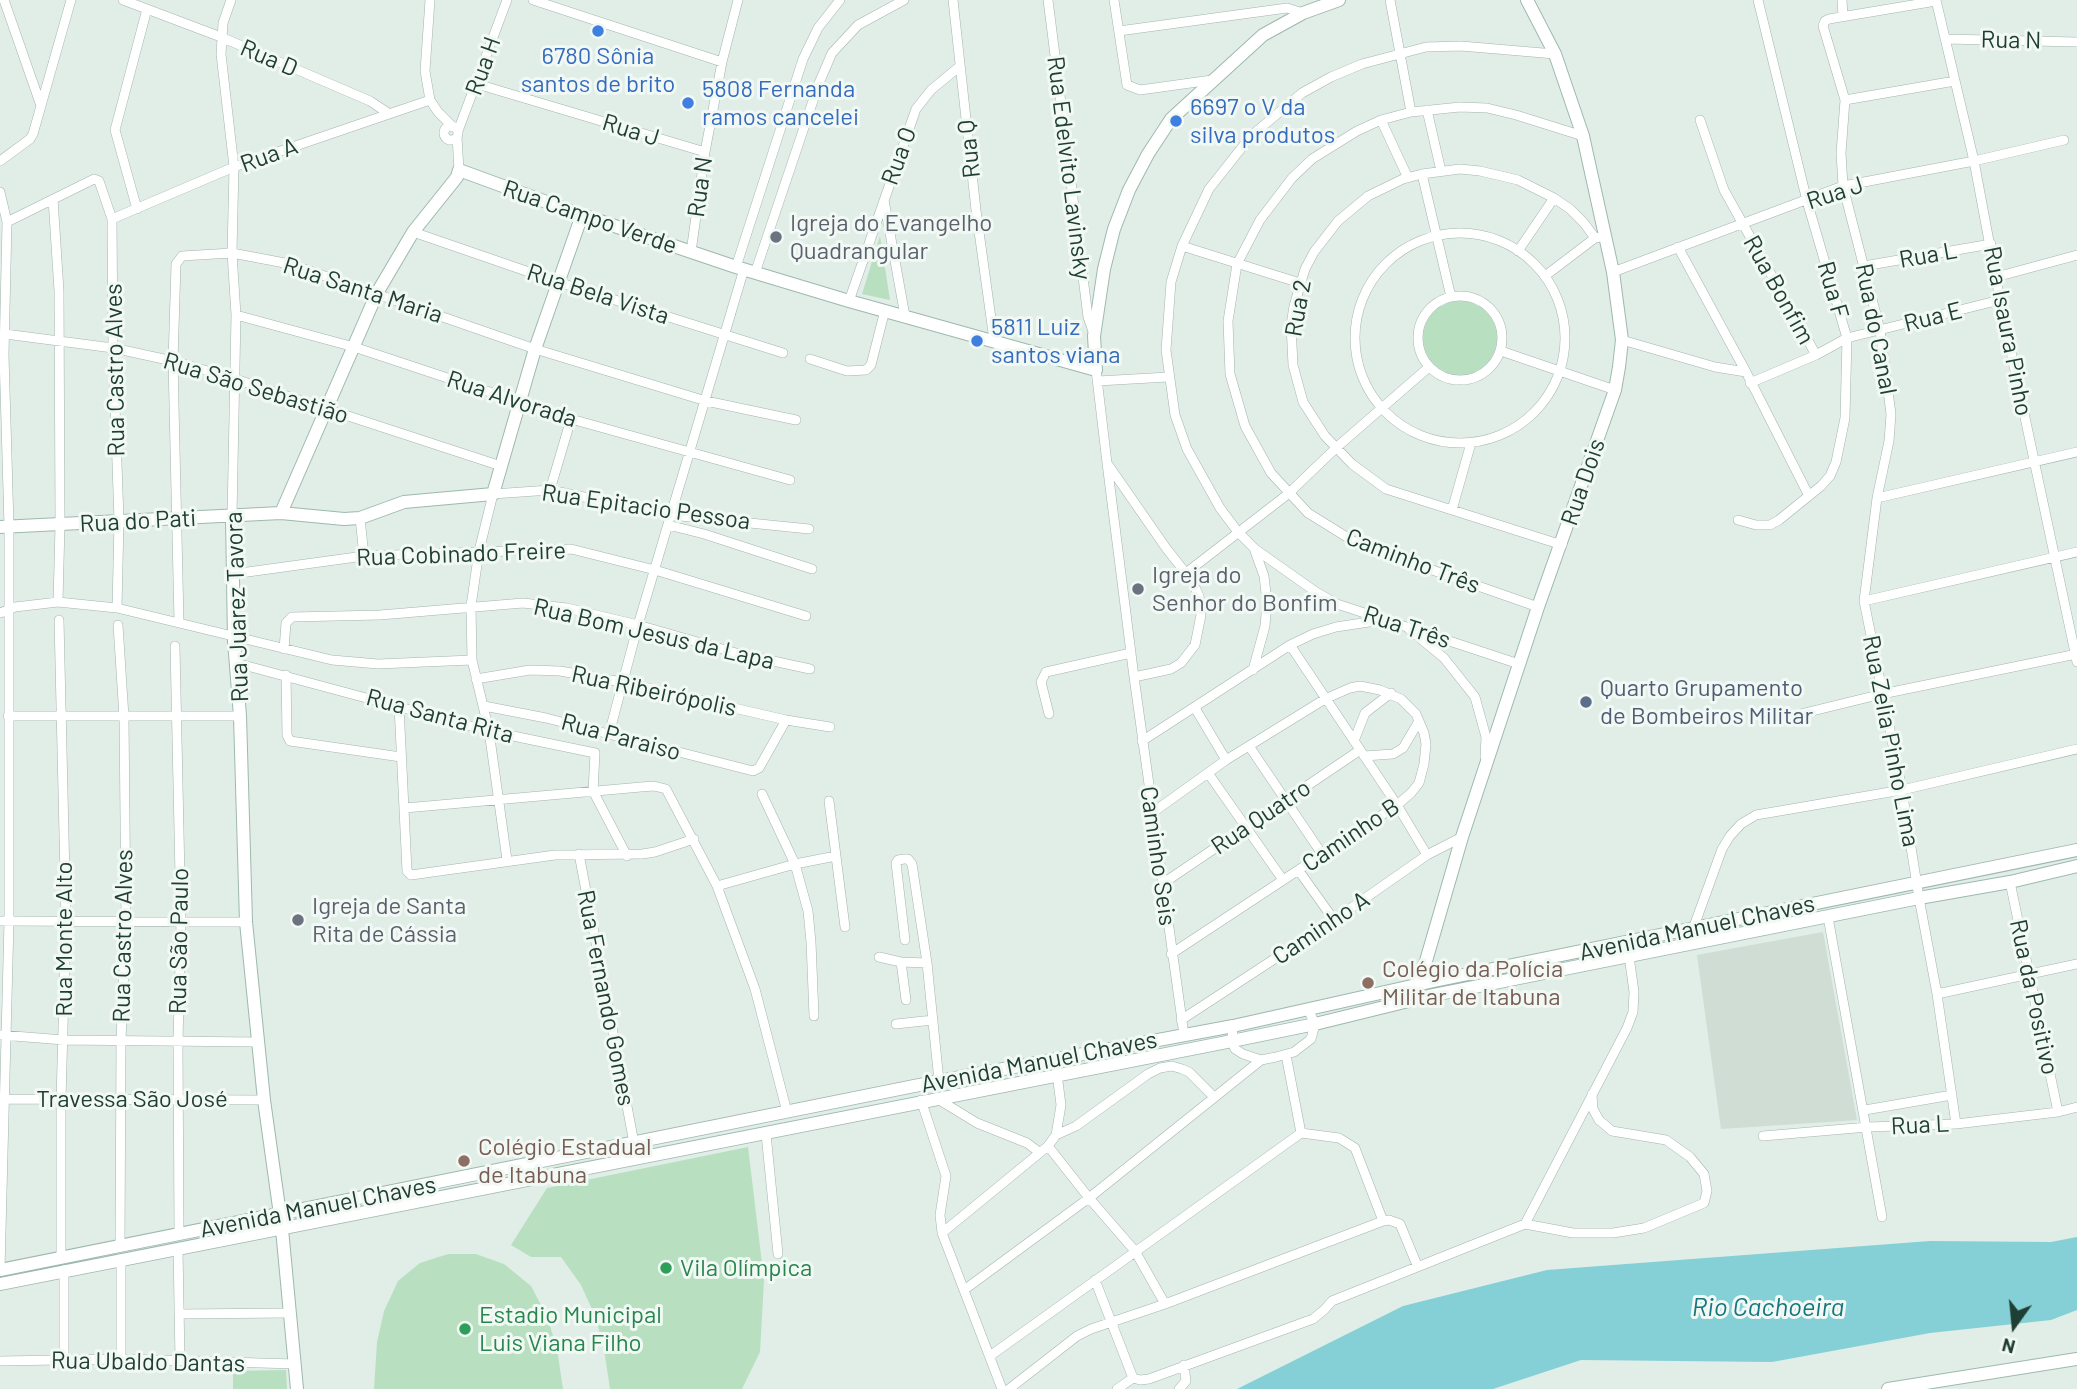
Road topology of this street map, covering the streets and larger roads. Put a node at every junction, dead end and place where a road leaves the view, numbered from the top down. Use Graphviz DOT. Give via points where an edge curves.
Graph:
graph roads {
  1 [pos="4,0"];
  2 [pos="71,0"];
  3 [pos="122,0"];
  4 [pos="231,0"];
  5 [pos="430,0"];
  6 [pos="507,0"];
  7 [pos="533,0"];
  8 [pos="738,0"];
  9 [pos="840,0"];
  10 [pos="904,0"];
  11 [pos="953,0"];
  12 [pos="1048,0"];
  13 [pos="1114,0"];
  14 [pos="1339,0"];
  15 [pos="1390,0"];
  16 [pos="1527,0"];
  17 [pos="1758,0"];
  18 [pos="1842,0"];
  19 [pos="1936,0"];
  20 [pos="1309,7"];
  21 [pos="147,9"];
  22 [pos="1843,16"];
  23 [pos="1119,31"];
  24 [pos="221,37"];
  25 [pos="1945,39"];
  26 [pos="2077,42"];
  27 [pos="1399,53"];
  28 [pos="1555,54"];
  29 [pos="722,62"];
  30 [pos="960,66"];
  31 [pos="1212,80"];
  32 [pos="1955,81"];
  33 [pos="477,84"];
  34 [pos="430,100"];
  35 [pos="1845,100"];
  36 [pos="40,103"];
  37 [pos="1427,110"];
  38 [pos="438,112"];
  39 [pos="1411,112"];
  40 [pos="388,113"];
  41 [pos="1381,120"];
  42 [pos="1700,120"];
  43 [pos="456,131"];
  44 [pos="446,135"];
  45 [pos="1583,136"];
  46 [pos="2064,140"];
  47 [pos="705,152"];
  48 [pos="0,161"];
  49 [pos="1974,161"];
  50 [pos="234,167"];
  51 [pos="459,168"];
  52 [pos="1441,171"];
  53 [pos="1422,174"];
  54 [pos="1408,178"];
  55 [pos="1843,186"];
  56 [pos="1,197"];
  57 [pos="884,198"];
  58 [pos="1554,198"];
  59 [pos="53,200"];
  60 [pos="1807,201"];
  61 [pos="137,209"];
  62 [pos="582,215"];
  63 [pos="112,219"];
  64 [pos="7,222"];
  65 [pos="1743,225"];
  66 [pos="413,232"];
  67 [pos="1436,236"];
  68 [pos="1600,237"];
  69 [pos="1991,244"];
  70 [pos="1182,246"];
  71 [pos="1678,247"];
  72 [pos="1518,251"];
  73 [pos="691,252"];
  74 [pos="232,253"];
  75 [pos="2077,255"];
  76 [pos="1237,264"];
  77 [pos="1864,266"];
  78 [pos="745,270"];
  79 [pos="1613,272"];
  80 [pos="1545,276"];
  81 [pos="1996,277"];
  82 [pos="558,282"];
  83 [pos="1300,283"];
  84 [pos="377,293"];
  85 [pos="1451,297"];
  86 [pos="2000,300"];
  87 [pos="849,301"];
  88 [pos="885,310"];
  89 [pos="236,315"];
  90 [pos="905,316"];
  91 [pos="1881,330"];
  92 [pos="5,334"];
  93 [pos="723,334"];
  94 [pos="1094,336"];
  95 [pos="1847,338"];
  96 [pos="58,340"];
  97 [pos="994,340"];
  98 [pos="1622,340"];
  99 [pos="354,347"];
  100 [pos="113,348"];
  101 [pos="535,349"];
  102 [pos="1501,351"];
  103 [pos="783,353"];
  104 [pos="2,355"];
  105 [pos="1816,355"];
  106 [pos="810,359"];
  107 [pos="173,361"];
  108 [pos="1429,367"];
  109 [pos="1561,370"];
  110 [pos="1746,372"];
  111 [pos="1097,375"];
  112 [pos="1168,377"];
  113 [pos="235,379"];
  114 [pos="1750,383"];
  115 [pos="1615,390"];
  116 [pos="706,401"];
  117 [pos="520,402"];
  118 [pos="325,408"];
  119 [pos="1382,409"];
  120 [pos="570,419"];
  121 [pos="796,420"];
  122 [pos="1471,443"];
  123 [pos="1337,447"];
  124 [pos="690,452"];
  125 [pos="2077,452"];
  126 [pos="2034,462"];
  127 [pos="1107,463"];
  128 [pos="501,466"];
  129 [pos="790,480"];
  130 [pos="550,490"];
  131 [pos="493,494"];
  132 [pos="1288,494"];
  133 [pos="1809,496"];
  134 [pos="1877,498"];
  135 [pos="1452,510"];
  136 [pos="281,513"];
  137 [pos="232,516"];
  138 [pos="360,517"];
  139 [pos="177,518"];
  140 [pos="670,520"];
  141 [pos="1738,520"];
  142 [pos="119,521"];
  143 [pos="60,525"];
  144 [pos="4,526"];
  145 [pos="809,528"];
  146 [pos="1238,533"];
  147 [pos="1562,545"];
  148 [pos="1255,549"];
  149 [pos="479,551"];
  150 [pos="2077,552"];
  151 [pos="364,556"];
  152 [pos="2056,558"];
  153 [pos="812,569"];
  154 [pos="655,570"];
  155 [pos="1186,573"];
  156 [pos="233,575"];
  157 [pos="58,601"];
  158 [pos="1864,601"];
  159 [pos="471,606"];
  160 [pos="1538,607"];
  161 [pos="117,608"];
  162 [pos="6,613"];
  163 [pos="806,616"];
  164 [pos="59,620"];
  165 [pos="1383,620"];
  166 [pos="179,622"];
  167 [pos="117,625"];
  168 [pos="638,625"];
  169 [pos="1405,625"];
  170 [pos="234,638"];
  171 [pos="4,643"];
  172 [pos="1290,645"];
  173 [pos="175,646"];
  174 [pos="284,649"];
  175 [pos="1131,653"];
  176 [pos="2077,657"];
  177 [pos="236,660"];
  178 [pos="472,660"];
  179 [pos="1519,664"];
  180 [pos="810,669"];
  181 [pos="1253,670"];
  182 [pos="286,675"];
  183 [pos="1134,677"];
  184 [pos="476,678"];
  185 [pos="622,682"];
  186 [pos="1391,693"];
  187 [pos="1882,694"];
  188 [pos="1325,699"];
  189 [pos="399,706"];
  190 [pos="1195,708"];
  191 [pos="485,709"];
  192 [pos="1049,714"];
  193 [pos="8,716"];
  194 [pos="240,716"];
  195 [pos="61,717"];
  196 [pos="124,717"];
  197 [pos="178,717"];
  198 [pos="1784,718"];
  199 [pos="786,720"];
  200 [pos="1419,721"];
  201 [pos="488,727"];
  202 [pos="830,727"];
  203 [pos="609,734"];
  204 [pos="1143,741"];
  205 [pos="1354,741"];
  206 [pos="1250,746"];
  207 [pos="2077,749"];
  208 [pos="1362,753"];
  209 [pos="401,757"];
  210 [pos="1226,760"];
  211 [pos="1208,773"];
  212 [pos="1484,773"];
  213 [pos="1902,790"];
  214 [pos="593,791"];
  215 [pos="762,794"];
  216 [pos="499,800"];
  217 [pos="829,801"];
  218 [pos="1287,801"];
  219 [pos="1397,805"];
  220 [pos="405,808"];
  221 [pos="1152,813"];
  222 [pos="1247,828"];
  223 [pos="1462,837"];
  224 [pos="694,839"];
  225 [pos="2077,850"];
  226 [pos="579,854"];
  227 [pos="1322,854"];
  228 [pos="1427,855"];
  229 [pos="627,856"];
  230 [pos="836,856"];
  231 [pos="507,860"];
  232 [pos="795,864"];
  233 [pos="2077,866"];
  234 [pos="1299,871"];
  235 [pos="1283,880"];
  236 [pos="2010,882"];
  237 [pos="1916,883"];
  238 [pos="1162,884"];
  239 [pos="717,886"];
  240 [pos="1919,898"];
  241 [pos="1828,917"];
  242 [pos="1334,920"];
  243 [pos="4,921"];
  244 [pos="66,921"];
  245 [pos="126,921"];
  246 [pos="246,922"];
  247 [pos="181,923"];
  248 [pos="845,927"];
  249 [pos="1693,929"];
  250 [pos="905,940"];
  251 [pos="1171,954"];
  252 [pos="1629,956"];
  253 [pos="879,957"];
  254 [pos="1426,961"];
  255 [pos="901,962"];
  256 [pos="927,963"];
  257 [pos="2077,964"];
  258 [pos="2029,976"];
  259 [pos="1434,981"];
  260 [pos="1415,986"];
  261 [pos="1937,994"];
  262 [pos="1429,996"];
  263 [pos="906,1000"];
  264 [pos="1308,1009"];
  265 [pos="814,1016"];
  266 [pos="933,1020"];
  267 [pos="1181,1020"];
  268 [pos="896,1024"];
  269 [pos="1315,1024"];
  270 [pos="1233,1026"];
  271 [pos="3,1035"];
  272 [pos="1184,1035"];
  273 [pos="64,1040"];
  274 [pos="121,1040"];
  275 [pos="178,1041"];
  276 [pos="1232,1041"];
  277 [pos="258,1042"];
  278 [pos="1286,1055"];
  279 [pos="1261,1060"];
  280 [pos="1057,1074"];
  281 [pos="939,1080"];
  282 [pos="1592,1094"];
  283 [pos="1952,1095"];
  284 [pos="1214,1097"];
  285 [pos="936,1098"];
  286 [pos="2,1099"];
  287 [pos="121,1099"];
  288 [pos="178,1099"];
  289 [pos="61,1100"];
  290 [pos="264,1100"];
  291 [pos="921,1100"];
  292 [pos="2077,1107"];
  293 [pos="1865,1110"];
  294 [pos="787,1112"];
  295 [pos="2057,1112"];
  296 [pos="1956,1124"];
  297 [pos="1868,1127"];
  298 [pos="1301,1133"];
  299 [pos="766,1134"];
  300 [pos="1056,1135"];
  301 [pos="1763,1136"];
  302 [pos="634,1143"];
  303 [pos="1048,1146"];
  304 [pos="1039,1152"];
  305 [pos="1089,1198"];
  306 [pos="279,1214"];
  307 [pos="1882,1217"];
  308 [pos="1383,1221"];
  309 [pos="1525,1224"];
  310 [pos="282,1229"];
  311 [pos="942,1233"];
  312 [pos="178,1242"];
  313 [pos="1135,1251"];
  314 [pos="121,1253"];
  315 [pos="778,1254"];
  316 [pos="62,1264"];
  317 [pos="1417,1265"];
  318 [pos="0,1270"];
  319 [pos="1095,1280"];
  320 [pos="0,1284"];
  321 [pos="964,1290"];
  322 [pos="1165,1304"];
  323 [pos="289,1313"];
  324 [pos="179,1314"];
  325 [pos="1110,1324"];
  326 [pos="990,1356"];
  327 [pos="121,1359"];
  328 [pos="2077,1359"];
  329 [pos="64,1360"];
  330 [pos="0,1361"];
  331 [pos="180,1361"];
  332 [pos="295,1364"];
  333 [pos="1184,1365"];
  334 [pos="1133,1378"];
  335 [pos="297,1389"];
  336 [pos="1002,1389"];
  337 [pos="1009,1389"];
  338 [pos="1116,1389"];
  339 [pos="1180,1389"];
  340 [pos="1888,1389"];
  1 -- 36 [label="street"];
  2 -- 36 [label="street"];
  3 -- 21 [label="street, Rua D"];
  4 -- 24 [label="street, Rua Juarez Tavora"];
  5 -- 34 [label="street" via="425,71"];
  6 -- 33 [label="street, Rua H"];
  7 -- 29 [label="street"];
  8 -- 29 [label="street, Rua N"];
  9 -- 78 [label="street" via="818,28 803,59"];
  10 -- 78 [label="street" via="858,25 832,53"];
  11 -- 30 [label="street, Rua Q"];
  12 -- 94 [label="street, Rua Edelvito Lavinsky"];
  13 -- 23 [label="street"];
  14 -- 20 [label="street"];
  15 -- 27 [label="street"];
  16 -- 28 [label="street, Rua Dois"];
  17 -- 60 [label="street, Rua F"];
  18 -- 22 [label="street"];
  19 -- 22 [label="street"];
  19 -- 25 [label="street, Rua Isaura Pinho"];
  20 -- 23 [label="street"];
  20 -- 31 [label="street" via="1263,35"];
  21 -- 24 [label="street, Rua D"];
  21 -- 61 [label="street" via="117,118 116,140"];
  22 -- 35 [label="street" via="1825,21 1823,26"];
  23 -- 31 [label="street" via="1125,80 1132,89"];
  24 -- 40 [label="street, Rua D"];
  24 -- 50 [label="street, Rua Juarez Tavora"];
  25 -- 26 [label="street, Rua N"];
  25 -- 32 [label="street, Rua Isaura Pinho"];
  27 -- 28 [label="street, Rua Três" via="1461,46"];
  27 -- 39 [label="street"];
  27 -- 70 [label="street, Rua Três" via="1331,77 1276,113 1251,136 1209,189"];
  28 -- 45 [label="street, Rua Dois"];
  29 -- 47 [label="street, Rua N"];
  30 -- 57 [label="street, Rua O" via="916,109"];
  30 -- 97 [label="street, Rua Q"];
  31 -- 94 [label="street" via="1171,119 1129,190 1104,269"];
  32 -- 35 [label="street"];
  32 -- 49 [label="street, Rua Isaura Pinho"];
  33 -- 43 [label="street, Rua H"];
  33 -- 47 [label="street, Rua J"];
  34 -- 38 [label="street"];
  34 -- 40 [label="street, Rua A"];
  35 -- 55 [label="street, Rua do Canal"];
  36 -- 48 [label="street" via="30,139"];
  37 -- 39 [label="street, Caminho Três"];
  37 -- 45 [label="street, Caminho Três" via="1487,108"];
  37 -- 52 [label="street"];
  38 -- 43 [label="street"];
  38 -- 44 [label="street"];
  39 -- 41 [label="street, Caminho Três"];
  40 -- 50 [label="street, Rua A"];
  41 -- 54 [label="street"];
  41 -- 76 [label="street, Caminho Três" via="1334,144 1292,178 1260,220"];
  42 -- 65 [label="street, Rua Bonfim" via="1724,190"];
  43 -- 44 [label="street" via="447,127"];
  43 -- 51 [label="street, Rua H"];
  44 -- 51 [label="street"];
  45 -- 68 [label="street, Rua Dois"];
  46 -- 49 [label="street, Rua J"];
  47 -- 73 [label="street, Rua N"];
  49 -- 55 [label="street, Rua J"];
  49 -- 69 [label="street, Rua Isaura Pinho"];
  50 -- 61 [label="street, Rua A"];
  50 -- 74 [label="street, Rua Juarez Tavora"];
  51 -- 62 [label="street, Rua Campo Verde"];
  51 -- 66 [label="street" via="457,177"];
  52 -- 53 [label="street, Rua 2"];
  52 -- 58 [label="street, Rua 2" via="1499,174"];
  53 -- 54 [label="street, Rua 2"];
  53 -- 67 [label="street"];
  54 -- 83 [label="street, Rua 2" via="1368,196 1338,221 1314,252"];
  55 -- 60 [label="street, Rua J"];
  55 -- 77 [label="street, Rua do Canal"];
  56 -- 64 [label="street"];
  57 -- 87 [label="street, Rua O"];
  57 -- 90 [label="street"];
  58 -- 68 [label="street, Rua 2"];
  58 -- 72 [label="street"];
  59 -- 63 [label="street, Rua Castro Alves" via="94,178"];
  59 -- 64 [label="street"];
  59 -- 96 [label="street"];
  60 -- 65 [label="street, Rua J"];
  60 -- 95 [label="street, Rua F"];
  61 -- 63 [label="street, Rua A"];
  62 -- 73 [label="street, Rua Campo Verde"];
  62 -- 82 [label="street"];
  63 -- 100 [label="street, Rua Castro Alves"];
  64 -- 92 [label="street"];
  65 -- 71 [label="street, Rua J"];
  65 -- 105 [label="street, Rua Bonfim"];
  66 -- 82 [label="street, Rua Bela Vista"];
  66 -- 84 [label="street"];
  67 -- 72 [label="street" via="1485,236"];
  67 -- 85 [label="street"];
  67 -- 119 [label="street" via="1393,257 1376,275 1360,307 1355,330 1359,367"];
  68 -- 79 [label="street, Rua Dois"];
  68 -- 80 [label="street"];
  69 -- 77 [label="street, Rua L"];
  69 -- 81 [label="street, Rua Isaura Pinho"];
  70 -- 76 [label="street"];
  70 -- 112 [label="street, Rua Três" via="1171,282"];
  71 -- 79 [label="street, Rua J"];
  71 -- 110 [label="street"];
  72 -- 80 [label="street"];
  73 -- 78 [label="street, Rua Campo Verde"];
  74 -- 84 [label="street, Rua Santa Maria" via="310,270"];
  74 -- 89 [label="street, Rua Juarez Tavora"];
  74 -- 107 [label="street, Rua Santa Maria" via="182,256 177,261"];
  75 -- 81 [label="street"];
  76 -- 83 [label="street"];
  76 -- 132 [label="street, Caminho Três" via="1228,321 1236,401 1257,450"];
  77 -- 91 [label="street, Rua do Canal"];
  78 -- 87 [label="street, Rua Campo Verde"];
  78 -- 93 [label="street"];
  79 -- 98 [label="street, Rua Dois"];
  80 -- 109 [label="street" via="1564,321 1566,346"];
  81 -- 86 [label="street, Rua Isaura Pinho"];
  82 -- 93 [label="street, Rua Bela Vista"];
  82 -- 101 [label="street"];
  83 -- 123 [label="street, Rua 2" via="1291,326 1293,365 1303,402"];
  84 -- 99 [label="street"];
  84 -- 101 [label="street, Rua Santa Maria"];
  85 -- 102 [label="street" via="1475,299 1491,310 1501,327"];
  85 -- 108 [label="street" via="1430,309 1420,326 1419,345"];
  86 -- 91 [label="street, Rua E"];
  86 -- 126 [label="street, Rua Isaura Pinho"];
  87 -- 88 [label="street, Rua Campo Verde"];
  88 -- 90 [label="street, Rua Campo Verde"];
  88 -- 106 [label="street" via="866,370 847,371"];
  89 -- 99 [label="street, Rua Alvorada"];
  89 -- 113 [label="street, Rua Juarez Tavora"];
  90 -- 97 [label="street, Rua Campo Verde"];
  91 -- 95 [label="street, Rua E"];
  91 -- 134 [label="street, Rua do Canal" via="1891,414"];
  92 -- 96 [label="street, Rua São Sebastião"];
  92 -- 104 [label="street"];
  93 -- 103 [label="street, Rua Bela Vista"];
  93 -- 116 [label="street"];
  94 -- 111 [label="street"];
  95 -- 105 [label="street, Rua E"];
  95 -- 133 [label="street, Rua F" via="1845,418 1836,462 1830,476"];
  96 -- 100 [label="street, Rua São Sebastião"];
  96 -- 143 [label="street"];
  97 -- 111 [label="street, Rua Campo Verde"];
  98 -- 110 [label="street"];
  98 -- 115 [label="street, Rua Dois"];
  99 -- 117 [label="street, Rua Alvorada"];
  99 -- 118 [label="street"];
  100 -- 107 [label="street, Rua São Sebastião"];
  100 -- 142 [label="street, Rua Castro Alves"];
  101 -- 116 [label="street, Rua Santa Maria"];
  101 -- 117 [label="street"];
  102 -- 108 [label="street" via="1491,368 1469,380 1450,379"];
  102 -- 109 [label="street"];
  104 -- 144 [label="street"];
  105 -- 114 [label="street, Rua E"];
  107 -- 113 [label="street, Rua São Sebastião"];
  107 -- 139 [label="street, Rua Santa Maria"];
  108 -- 119 [label="street"];
  109 -- 115 [label="street"];
  109 -- 122 [label="street" via="1544,403 1527,420 1494,438"];
  110 -- 114 [label="street"];
  111 -- 112 [label="street"];
  111 -- 127 [label="street, Caminho Seis"];
  112 -- 146 [label="street, Rua Três" via="1186,449"];
  113 -- 118 [label="street, Rua São Sebastião"];
  113 -- 137 [label="street, Rua Juarez Tavora"];
  114 -- 133 [label="street"];
  115 -- 147 [label="street, Rua Dois"];
  116 -- 121 [label="street, Rua Santa Maria"];
  116 -- 124 [label="street"];
  117 -- 120 [label="street, Rua Alvorada"];
  117 -- 128 [label="street"];
  118 -- 128 [label="street, Rua São Sebastião"];
  118 -- 136 [label="street"];
  119 -- 122 [label="street" via="1422,436"];
  119 -- 123 [label="street"];
  120 -- 124 [label="street, Rua Alvorada"];
  120 -- 130 [label="street"];
  122 -- 135 [label="street"];
  123 -- 132 [label="street"];
  123 -- 135 [label="street, Rua 2" via="1386,489"];
  124 -- 129 [label="street, Rua Alvorada"];
  124 -- 140 [label="street"];
  125 -- 126 [label="street"];
  126 -- 134 [label="street"];
  126 -- 152 [label="street, Rua Isaura Pinho"];
  127 -- 155 [label="street, Caminho Seis"];
  127 -- 175 [label="street, Caminho Seis"];
  128 -- 131 [label="street"];
  130 -- 131 [label="street, Rua Epitacio Pessoa"];
  130 -- 140 [label="street, Rua Epitacio Pessoa"];
  131 -- 138 [label="street, Rua Epitacio Pessoa" via="404,502"];
  131 -- 149 [label="street"];
  132 -- 146 [label="street"];
  132 -- 160 [label="street, Caminho Três" via="1308,513 1358,544"];
  133 -- 141 [label="street, Rua F" via="1770,525"];
  134 -- 158 [label="street, Rua do Canal"];
  135 -- 147 [label="street, Rua 2"];
  136 -- 137 [label="street, Rua do Pati"];
  136 -- 138 [label="street, Rua do Pati"];
  137 -- 139 [label="street, Rua do Pati"];
  137 -- 156 [label="street, Rua Juarez Tavora"];
  138 -- 151 [label="street"];
  139 -- 142 [label="street, Rua do Pati"];
  139 -- 166 [label="street, Rua Santa Maria"];
  140 -- 145 [label="street, Rua Epitacio Pessoa"];
  140 -- 153 [label="street"];
  140 -- 154 [label="street"];
  142 -- 143 [label="street, Rua do Pati"];
  142 -- 161 [label="street, Rua Castro Alves"];
  143 -- 144 [label="street, Rua do Pati"];
  143 -- 157 [label="street"];
  144 -- 162 [label="street"];
  146 -- 148 [label="street, Rua Três"];
  146 -- 155 [label="street"];
  147 -- 160 [label="street, Rua Dois"];
  148 -- 165 [label="street, Rua Três" via="1316,593"];
  148 -- 181 [label="street" via="1267,602"];
  149 -- 151 [label="street, Rua Cobinado Freire"];
  149 -- 154 [label="street, Rua Cobinado Freire" via="571,548"];
  149 -- 159 [label="street"];
  150 -- 152 [label="street"];
  151 -- 156 [label="street, Rua Cobinado Freire"];
  152 -- 158 [label="street"];
  152 -- 176 [label="street, Rua Isaura Pinho"];
  154 -- 163 [label="street, Rua Cobinado Freire"];
  154 -- 168 [label="street"];
  155 -- 183 [label="street, Caminho Seis" via="1199,596 1201,615 1195,645 1171,669"];
  156 -- 170 [label="street, Rua Juarez Tavora"];
  157 -- 161 [label="street"];
  157 -- 162 [label="street"];
  158 -- 187 [label="street, Rua Zelia Pinho Lima"];
  159 -- 168 [label="street, Rua Bom Jesus da Lapa" via="523,603"];
  159 -- 174 [label="street, Rua Bom Jesus da Lapa" via="289,618"];
  159 -- 178 [label="street"];
  160 -- 179 [label="street, Rua Dois"];
  161 -- 166 [label="street"];
  162 -- 171 [label="street"];
  164 -- 195 [label="street, Rua Monte Alto"];
  165 -- 169 [label="street, Rua Três"];
  165 -- 172 [label="street" via="1336,627"];
  166 -- 170 [label="street"];
  167 -- 196 [label="street, Rua Castro Alves"];
  168 -- 180 [label="street, Rua Bom Jesus da Lapa"];
  168 -- 185 [label="street"];
  169 -- 179 [label="street, Rua Três"];
  169 -- 212 [label="street" via="1444,658 1475,697 1486,737"];
  170 -- 174 [label="street"];
  170 -- 177 [label="street, Rua Juarez Tavora"];
  171 -- 193 [label="street"];
  172 -- 181 [label="street"];
  172 -- 188 [label="street"];
  173 -- 197 [label="street, Rua São Paulo"];
  174 -- 178 [label="street" via="356,663"];
  175 -- 183 [label="street, Caminho Seis"];
  175 -- 192 [label="street" via="1046,672 1041,682"];
  176 -- 187 [label="street"];
  177 -- 182 [label="street, Rua Santa Rita"];
  177 -- 194 [label="street, Rua Juarez Tavora"];
  178 -- 184 [label="street"];
  179 -- 212 [label="street, Rua Dois"];
  181 -- 190 [label="street"];
  182 -- 189 [label="street, Rua Santa Rita"];
  182 -- 209 [label="street" via="290,741"];
  183 -- 204 [label="street, Caminho Seis"];
  184 -- 185 [label="street, Rua Ribeirópolis" via="547,670"];
  184 -- 191 [label="street"];
  185 -- 199 [label="street, Rua Ribeirópolis"];
  185 -- 203 [label="street"];
  186 -- 188 [label="street" via="1360,686"];
  186 -- 200 [label="street" via="1410,707"];
  186 -- 205 [label="street" via="1365,713"];
  187 -- 198 [label="street"];
  187 -- 213 [label="street, Rua Zelia Pinho Lima"];
  188 -- 205 [label="street"];
  188 -- 206 [label="street"];
  189 -- 201 [label="street, Rua Santa Rita"];
  189 -- 209 [label="street"];
  190 -- 204 [label="street"];
  190 -- 210 [label="street"];
  191 -- 201 [label="street"];
  191 -- 203 [label="street, Rua Paraiso"];
  193 -- 195 [label="street"];
  193 -- 243 [label="street"];
  194 -- 197 [label="street"];
  194 -- 246 [label="street, Rua Juarez Tavora"];
  195 -- 196 [label="street"];
  195 -- 244 [label="street, Rua Monte Alto"];
  196 -- 197 [label="street"];
  196 -- 245 [label="street, Rua Castro Alves"];
  197 -- 247 [label="street, Rua São Paulo"];
  199 -- 202 [label="street, Rua Ribeirópolis"];
  199 -- 203 [label="street, Rua Paraiso" via="757,769 750,771"];
  200 -- 208 [label="street" via="1403,748 1393,754"];
  200 -- 219 [label="street, Caminho B" via="1426,744 1424,764 1419,783"];
  201 -- 214 [label="street, Rua Santa Rita" via="595,753"];
  201 -- 216 [label="street"];
  204 -- 221 [label="street, Caminho Seis"];
  205 -- 208 [label="street"];
  206 -- 210 [label="street"];
  206 -- 218 [label="street"];
  207 -- 213 [label="street"];
  208 -- 218 [label="street, Rua Quatro"];
  208 -- 219 [label="street"];
  209 -- 220 [label="street"];
  210 -- 211 [label="street"];
  211 -- 221 [label="street"];
  211 -- 222 [label="street"];
  212 -- 223 [label="street, Rua Dois"];
  213 -- 237 [label="street, Rua Zelia Pinho Lima"];
  213 -- 249 [label="street" via="1756,815 1741,824 1722,849"];
  214 -- 216 [label="street"];
  214 -- 224 [label="street" via="666,789"];
  214 -- 229 [label="street"];
  215 -- 232 [label="street"];
  216 -- 220 [label="street"];
  216 -- 231 [label="street"];
  217 -- 230 [label="street"];
  218 -- 222 [label="street, Rua Quatro"];
  218 -- 227 [label="street"];
  219 -- 227 [label="street, Caminho B"];
  219 -- 228 [label="street"];
  220 -- 231 [label="street" via="407,871 411,875"];
  221 -- 238 [label="street, Caminho Seis"];
  222 -- 235 [label="street"];
  222 -- 238 [label="street, Rua Quatro"];
  223 -- 228 [label="street, Caminho A"];
  223 -- 254 [label="street, Rua Dois"];
  224 -- 229 [label="street"];
  224 -- 239 [label="street"];
  225 -- 237 [label="street, Avenida Manuel Chaves"];
  226 -- 229 [label="street"];
  226 -- 231 [label="street"];
  226 -- 302 [label="street, Rua Fernando Gomes"];
  227 -- 234 [label="street, Caminho B"];
  228 -- 242 [label="street, Caminho A"];
  230 -- 232 [label="street"];
  230 -- 248 [label="street"];
  232 -- 239 [label="street"];
  232 -- 265 [label="street" via="808,911"];
  233 -- 236 [label="street, Avenida Manuel Chaves"];
  234 -- 235 [label="street, Caminho B"];
  234 -- 242 [label="street"];
  235 -- 251 [label="street, Caminho B"];
  236 -- 240 [label="street, Avenida Manuel Chaves"];
  236 -- 258 [label="street, Rua da Positivo"];
  237 -- 240 [label="street, Rua Zelia Pinho Lima"];
  237 -- 249 [label="street, Avenida Manuel Chaves"];
  238 -- 251 [label="street, Caminho Seis"];
  239 -- 294 [label="street" via="755,989"];
  240 -- 241 [label="street, Avenida Manuel Chaves"];
  240 -- 261 [label="street, Rua Zelia Pinho Lima"];
  241 -- 252 [label="street, Avenida Manuel Chaves"];
  241 -- 293 [label="street"];
  242 -- 267 [label="street, Caminho A"];
  243 -- 244 [label="street"];
  243 -- 271 [label="street"];
  244 -- 245 [label="street"];
  244 -- 273 [label="street, Rua Monte Alto"];
  245 -- 247 [label="street"];
  245 -- 274 [label="street, Rua Castro Alves"];
  246 -- 247 [label="street"];
  246 -- 277 [label="street, Rua Juarez Tavora"];
  247 -- 275 [label="street, Rua São Paulo"];
  249 -- 259 [label="street, Avenida Manuel Chaves"];
  250 -- 256 [label="street" via="896,863 908,859"];
  251 -- 267 [label="street, Caminho Seis"];
  252 -- 262 [label="street, Avenida Manuel Chaves"];
  252 -- 282 [label="street" via="1633,1012"];
  253 -- 255 [label="street"];
  254 -- 259 [label="street"];
  254 -- 260 [label="street, Rua Dois"];
  255 -- 256 [label="street"];
  255 -- 263 [label="street"];
  256 -- 266 [label="street"];
  257 -- 258 [label="street"];
  258 -- 261 [label="street"];
  258 -- 295 [label="street, Rua da Positivo"];
  259 -- 260 [label="street, Avenida Manuel Chaves"];
  259 -- 262 [label="street"];
  260 -- 264 [label="street, Avenida Manuel Chaves"];
  261 -- 283 [label="street, Rua Zelia Pinho Lima"];
  262 -- 269 [label="street, Avenida Manuel Chaves"];
  264 -- 269 [label="street"];
  264 -- 270 [label="street, Avenida Manuel Chaves"];
  266 -- 268 [label="street"];
  266 -- 281 [label="street"];
  267 -- 272 [label="street, Caminho Seis"];
  269 -- 276 [label="street, Avenida Manuel Chaves"];
  269 -- 278 [label="street" via="1308,1043"];
  270 -- 272 [label="street, Avenida Manuel Chaves"];
  270 -- 276 [label="street"];
  271 -- 273 [label="street"];
  271 -- 286 [label="street"];
  272 -- 281 [label="street, Avenida Manuel Chaves"];
  273 -- 274 [label="street"];
  273 -- 289 [label="street, Rua Monte Alto"];
  274 -- 275 [label="street"];
  274 -- 287 [label="street, Rua Castro Alves"];
  275 -- 277 [label="street"];
  275 -- 288 [label="street, Rua São Paulo"];
  276 -- 279 [label="street" via="1235,1049"];
  276 -- 280 [label="street, Avenida Manuel Chaves"];
  277 -- 290 [label="street, Rua Juarez Tavora"];
  278 -- 279 [label="street"];
  278 -- 298 [label="street"];
  279 -- 284 [label="street"];
  280 -- 285 [label="street, Avenida Manuel Chaves"];
  280 -- 300 [label="street" via="1061,1105"];
  281 -- 294 [label="street, Avenida Manuel Chaves"];
  282 -- 309 [label="street"];
  282 -- 309 [label="street" via="1598,1120 1612,1131 1666,1140 1690,1157 1704,1174 1704,1203 1644,1228 1613,1233 1573,1233"];
  283 -- 293 [label="street"];
  283 -- 296 [label="street, Rua Zelia Pinho Lima"];
  284 -- 300 [label="street" via="1189,1072 1172,1066 1160,1068"];
  284 -- 305 [label="street"];
  285 -- 291 [label="street, Avenida Manuel Chaves"];
  285 -- 304 [label="street"];
  286 -- 289 [label="street, Travessa São José"];
  286 -- 318 [label="street"];
  287 -- 288 [label="street, Travessa São José"];
  287 -- 289 [label="street, Travessa São José"];
  287 -- 314 [label="street, Rua Castro Alves"];
  288 -- 290 [label="street, Travessa São José"];
  288 -- 312 [label="street, Rua São Paulo"];
  289 -- 316 [label="street, Rua Monte Alto"];
  290 -- 306 [label="street, Rua Juarez Tavora"];
  291 -- 299 [label="street, Avenida Manuel Chaves"];
  291 -- 311 [label="street" via="946,1176"];
  292 -- 295 [label="street, Rua L"];
  293 -- 297 [label="street"];
  294 -- 302 [label="street, Avenida Manuel Chaves"];
  295 -- 296 [label="street, Rua L"];
  296 -- 297 [label="street, Rua L"];
  297 -- 301 [label="street, Rua L"];
  297 -- 307 [label="street"];
  298 -- 308 [label="street" via="1339,1138 1355,1148"];
  298 -- 313 [label="street"];
  299 -- 310 [label="street, Avenida Manuel Chaves"];
  299 -- 315 [label="street"];
  300 -- 303 [label="street"];
  302 -- 306 [label="street, Avenida Manuel Chaves"];
  303 -- 304 [label="street"];
  303 -- 305 [label="street"];
  304 -- 311 [label="street"];
  305 -- 313 [label="street"];
  305 -- 321 [label="street"];
  306 -- 310 [label="street, Rua Juarez Tavora"];
  306 -- 312 [label="street, Avenida Manuel Chaves"];
  308 -- 317 [label="street" via="1400,1224"];
  308 -- 322 [label="street"];
  309 -- 317 [label="street"];
  310 -- 312 [label="street, Avenida Manuel Chaves"];
  310 -- 323 [label="street"];
  311 -- 321 [label="street"];
  312 -- 314 [label="street, Avenida Manuel Chaves"];
  312 -- 324 [label="street, Rua São Paulo"];
  313 -- 319 [label="street"];
  313 -- 322 [label="street"];
  314 -- 316 [label="street, Avenida Manuel Chaves"];
  314 -- 327 [label="street, Rua Castro Alves"];
  316 -- 318 [label="street, Avenida Manuel Chaves"];
  316 -- 320 [label="street, Avenida Manuel Chaves"];
  316 -- 329 [label="street, Rua Monte Alto"];
  317 -- 333 [label="street" via="1332,1300 1312,1319"];
  319 -- 325 [label="street"];
  319 -- 326 [label="street"];
  321 -- 326 [label="street"];
  322 -- 325 [label="street"];
  323 -- 324 [label="street"];
  323 -- 332 [label="street"];
  324 -- 331 [label="street, Rua São Paulo"];
  325 -- 334 [label="street"];
  325 -- 337 [label="street" via="1077,1336"];
  326 -- 336 [label="street"];
  327 -- 329 [label="street, Rua Ubaldo Dantas"];
  327 -- 331 [label="street, Rua Ubaldo Dantas"];
  328 -- 340 [label="street"];
  329 -- 330 [label="street, Rua Ubaldo Dantas"];
  331 -- 332 [label="street, Rua Ubaldo Dantas"];
  332 -- 335 [label="street"];
  333 -- 334 [label="street" via="1149,1379"];
  333 -- 339 [label="street" via="1186,1381"];
  334 -- 338 [label="street"];
}
